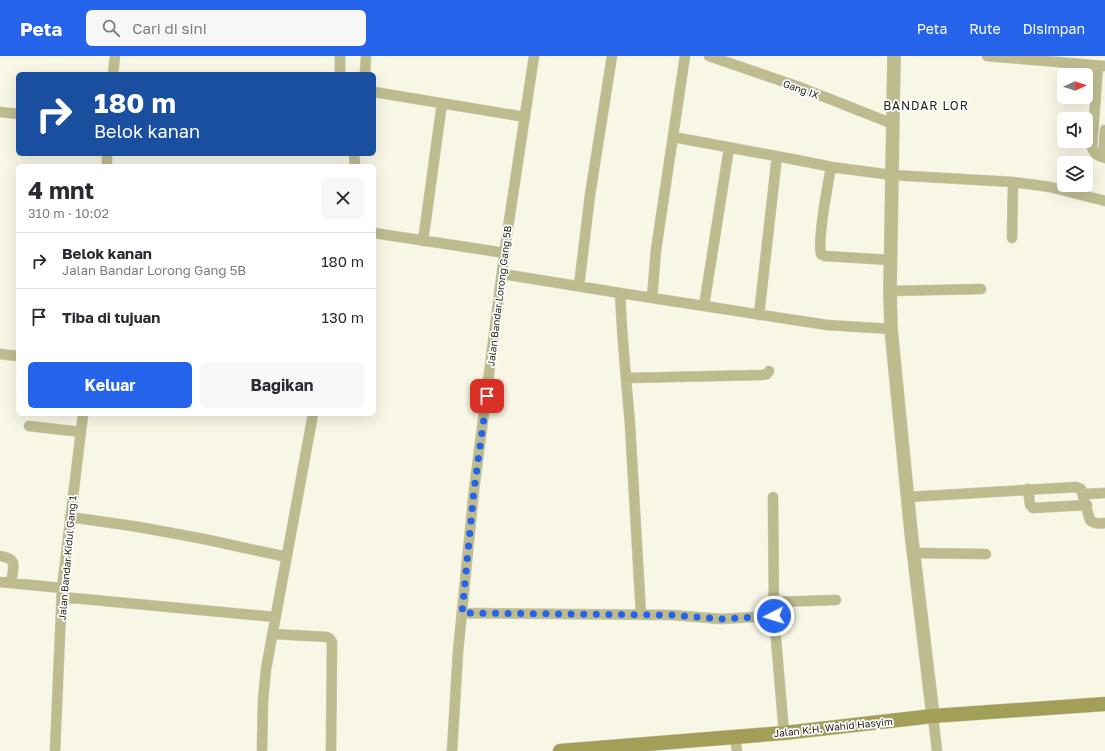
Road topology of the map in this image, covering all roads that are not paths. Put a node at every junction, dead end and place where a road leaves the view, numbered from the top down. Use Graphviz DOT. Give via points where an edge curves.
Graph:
graph roads {
  1 [pos="115,56"];
  2 [pos="340,56"];
  3 [pos="366,56"];
  4 [pos="534,56"];
  5 [pos="612,56"];
  6 [pos="685,56"];
  7 [pos="709,56"];
  8 [pos="894,56"];
  9 [pos="987,56"];
  10 [pos="1102,66"];
  11 [pos="114,72"];
  12 [pos="340,72"];
  13 [pos="365,72"];
  14 [pos="376,92"];
  15 [pos="442,103"];
  16 [pos="0,112"];
  17 [pos="16,114"];
  18 [pos="525,117"];
  19 [pos="893,124"];
  20 [pos="1105,130"];
  21 [pos="673,136"];
  22 [pos="729,148"];
  23 [pos="777,156"];
  24 [pos="1104,158"];
  25 [pos="831,167"];
  26 [pos="892,175"];
  27 [pos="1013,182"];
  28 [pos="1105,201"];
  29 [pos="376,233"];
  30 [pos="1012,238"];
  31 [pos="423,241"];
  32 [pos="505,253"];
  33 [pos="890,260"];
  34 [pos="503,274"];
  35 [pos="578,286"];
  36 [pos="981,289"];
  37 [pos="890,291"];
  38 [pos="620,293"];
  39 [pos="652,298"];
  40 [pos="704,306"];
  41 [pos="759,315"];
  42 [pos="891,329"];
  43 [pos="0,354"];
  44 [pos="16,356"];
  45 [pos="769,371"];
  46 [pos="626,378"];
  47 [pos="83,416"];
  48 [pos="313,416"];
  49 [pos="29,426"];
  50 [pos="81,432"];
  51 [pos="1028,489"];
  52 [pos="1105,493"];
  53 [pos="1084,494"];
  54 [pos="773,497"];
  55 [pos="908,497"];
  56 [pos="1086,505"];
  57 [pos="70,518"];
  58 [pos="1105,523"];
  59 [pos="913,553"];
  60 [pos="986,554"];
  61 [pos="0,556"];
  62 [pos="287,557"];
  63 [pos="0,582"];
  64 [pos="11,583"];
  65 [pos="62,593"];
  66 [pos="836,600"];
  67 [pos="774,602"];
  68 [pos="462,613"];
  69 [pos="641,615"];
  70 [pos="774,616"];
  71 [pos="275,617"];
  72 [pos="273,634"];
  73 [pos="1105,704"];
  74 [pos="933,716"];
  75 [pos="784,733"];
  76 [pos="735,737"];
  77 [pos="628,748"];
  78 [pos="55,751"];
  79 [pos="262,751"];
  80 [pos="331,751"];
  81 [pos="452,751"];
  82 [pos="560,751"];
  83 [pos="737,751"];
  84 [pos="937,751"];
  1 -- 11 [label="street"];
  2 -- 12 [label="street"];
  3 -- 13 [label="street"];
  4 -- 18 [label="street, Jalan Bandar Lorong Gang 5B"];
  5 -- 35 [label="street"];
  6 -- 21 [label="street"];
  7 -- 19 [label="street, Gang IX" via="802,88"];
  8 -- 19 [label="street"];
  9 -- 10 [label="street"];
  10 -- 24 [label="street" via="1092,147 1095,154"];
  14 -- 15 [label="street"];
  15 -- 18 [label="street"];
  15 -- 31 [label="street"];
  16 -- 17 [label="street"];
  18 -- 32 [label="street, Jalan Bandar Lorong Gang 5B"];
  19 -- 26 [label="street"];
  20 -- 24 [label="street"];
  21 -- 22 [label="street"];
  21 -- 39 [label="street" via="656,250"];
  22 -- 23 [label="street"];
  22 -- 40 [label="street"];
  23 -- 25 [label="street"];
  23 -- 41 [label="street"];
  25 -- 26 [label="street"];
  25 -- 33 [label="street" via="820,234 821,254"];
  26 -- 27 [label="street"];
  26 -- 33 [label="street"];
  27 -- 28 [label="street" via="1050,187"];
  27 -- 30 [label="street"];
  29 -- 31 [label="street"];
  31 -- 32 [label="street"];
  32 -- 34 [label="street, Jalan Bandar Lorong Gang 5B"];
  33 -- 37 [label="street"];
  34 -- 35 [label="street"];
  34 -- 68 [label="street, Jalan Bandar Lorong Gang 5B" via="474,490"];
  35 -- 38 [label="street"];
  36 -- 37 [label="street"];
  37 -- 42 [label="street"];
  38 -- 39 [label="street"];
  38 -- 46 [label="street"];
  39 -- 40 [label="street"];
  40 -- 41 [label="street"];
  41 -- 42 [label="street" via="827,325"];
  42 -- 55 [label="street"];
  43 -- 44 [label="street"];
  45 -- 46 [label="street" via="762,375"];
  46 -- 69 [label="street"];
  47 -- 50 [label="street, Jalan Bandar Kidul Gang 1"];
  48 -- 62 [label="street"];
  49 -- 50 [label="street"];
  50 -- 57 [label="street, Jalan Bandar Kidul Gang 1"];
  51 -- 53 [label="street" via="1076,487"];
  51 -- 55 [label="street"];
  51 -- 56 [label="street" via="1030,505 1033,508"];
  52 -- 53 [label="street"];
  53 -- 56 [label="street"];
  54 -- 67 [label="street"];
  55 -- 59 [label="street"];
  56 -- 58 [label="street" via="1090,520"];
  57 -- 62 [label="street" via="139,527"];
  57 -- 65 [label="street, Jalan Bandar Kidul Gang 1"];
  59 -- 60 [label="street"];
  59 -- 74 [label="street"];
  61 -- 64 [label="street" via="13,560"];
  62 -- 71 [label="street"];
  63 -- 64 [label="street"];
  64 -- 65 [label="street"];
  65 -- 71 [label="street"];
  65 -- 78 [label="street, Jalan Bandar Kidul Gang 1"];
  66 -- 67 [label="street"];
  67 -- 70 [label="street"];
  68 -- 69 [label="street"];
  68 -- 81 [label="street, Jalan Bandar Lorong Gang 5B"];
  69 -- 70 [label="street" via="721,619"];
  70 -- 75 [label="street"];
  71 -- 72 [label="street"];
  72 -- 79 [label="street" via="266,677"];
  72 -- 80 [label="street" via="327,637 332,642"];
  73 -- 74 [label="main road, Jalan K.H. Wahid Hasyim"];
  74 -- 75 [label="main road, Jalan K.H. Wahid Hasyim"];
  74 -- 84 [label="street"];
  75 -- 76 [label="main road, Jalan K.H. Wahid Hasyim"];
  76 -- 77 [label="main road, Jalan K.H. Wahid Hasyim"];
  76 -- 83 [label="street"];
  77 -- 82 [label="main road, Jalan K.H. Wahid Hasyim"];
}
